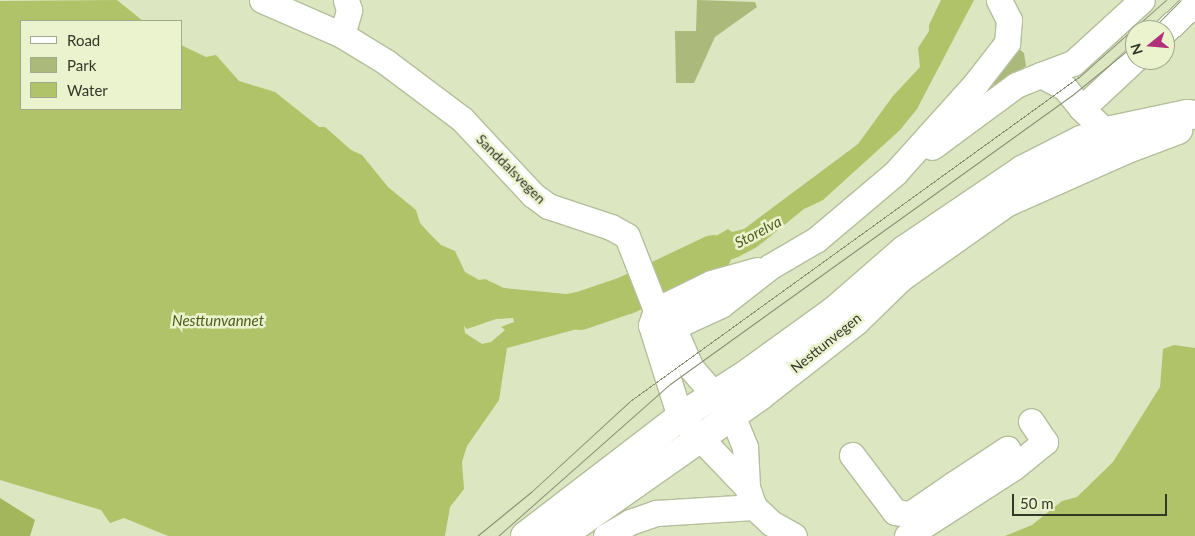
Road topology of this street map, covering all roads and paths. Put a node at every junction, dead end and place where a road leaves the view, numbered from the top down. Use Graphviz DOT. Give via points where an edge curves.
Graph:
graph roads {
  1 [pos="262,0"];
  2 [pos="346,0"];
  3 [pos="1142,0"];
  4 [pos="1001,1"];
  5 [pos="1195,2"];
  6 [pos="1175,21"];
  7 [pos="342,35"];
  8 [pos="1125,68"];
  9 [pos="1041,75"];
  10 [pos="1086,104"];
  11 [pos="1195,115"];
  12 [pos="1195,121"];
  13 [pos="1116,141"];
  14 [pos="1050,155"];
  15 [pos="895,173"];
  16 [pos="661,313"];
  17 [pos="714,394"];
  18 [pos="732,415"];
  19 [pos="680,417"];
  20 [pos="1031,421"];
  21 [pos="698,438"];
  22 [pos="1007,449"];
  23 [pos="852,455"];
  24 [pos="959,491"];
  25 [pos="750,497"];
  26 [pos="525,536"];
  27 [pos="561,536"];
  28 [pos="606,536"];
  29 [pos="794,536"];
  30 [pos="907,536"];
  1 -- 7 [label="street, Sanddalsvegen"];
  2 -- 7 [label="street" via="349,10"];
  3 -- 9 [label="street" via="1073,63"];
  4 -- 15 [label="street" via="1009,20 1007,43 976,83"];
  5 -- 6 [label="street"];
  7 -- 16 [label="street, Sanddalsvegen" via="386,62 462,119 533,195 548,206 611,227 627,236"];
  8 -- 10 [label="street"];
  9 -- 10 [label="street"];
  9 -- 15 [label="street" via="1016,85"];
  10 -- 13 [label="street"];
  10 -- 14 [label="street, Nesttunvegen" via="1069,136"];
  11 -- 13 [label="main road, Nesttunvegen" via="1187,114"];
  12 -- 13 [label="main road, Nesttunvegen"];
  13 -- 14 [label="main road, Nesttunvegen"];
  13 -- 18 [label="main road, Nesttunvegen" via="1006,203 900,278 856,321"];
  14 -- 17 [label="main road, Nesttunvegen" via="904,250 835,310"];
  15 -- 16 [label="street" via="817,239 771,266 721,305"];
  16 -- 17 [label="street, Sanddalsvegen" via="691,368"];
  16 -- 19 [label="street, Sanddalsvegen" via="651,325"];
  17 -- 18 [label="street, Sanddalsvegen"];
  17 -- 19 [label="main road, Nesttunvegen"];
  18 -- 21 [label="main road, Nesttunvegen"];
  18 -- 25 [label="street, Sanddalsvegen" via="745,447"];
  19 -- 21 [label="street"];
  19 -- 26 [label="main road, Nesttunvegen"];
  20 -- 24 [label="street" via="1045,442"];
  21 -- 25 [label="street"];
  21 -- 27 [label="main road, Nesttunvegen"];
  22 -- 24 [label="street"];
  23 -- 24 [label="street" via="895,512 910,514"];
  24 -- 30 [label="street"];
  25 -- 28 [label="street" via="656,513 630,522"];
  25 -- 29 [label="street" via="771,523"];
}
